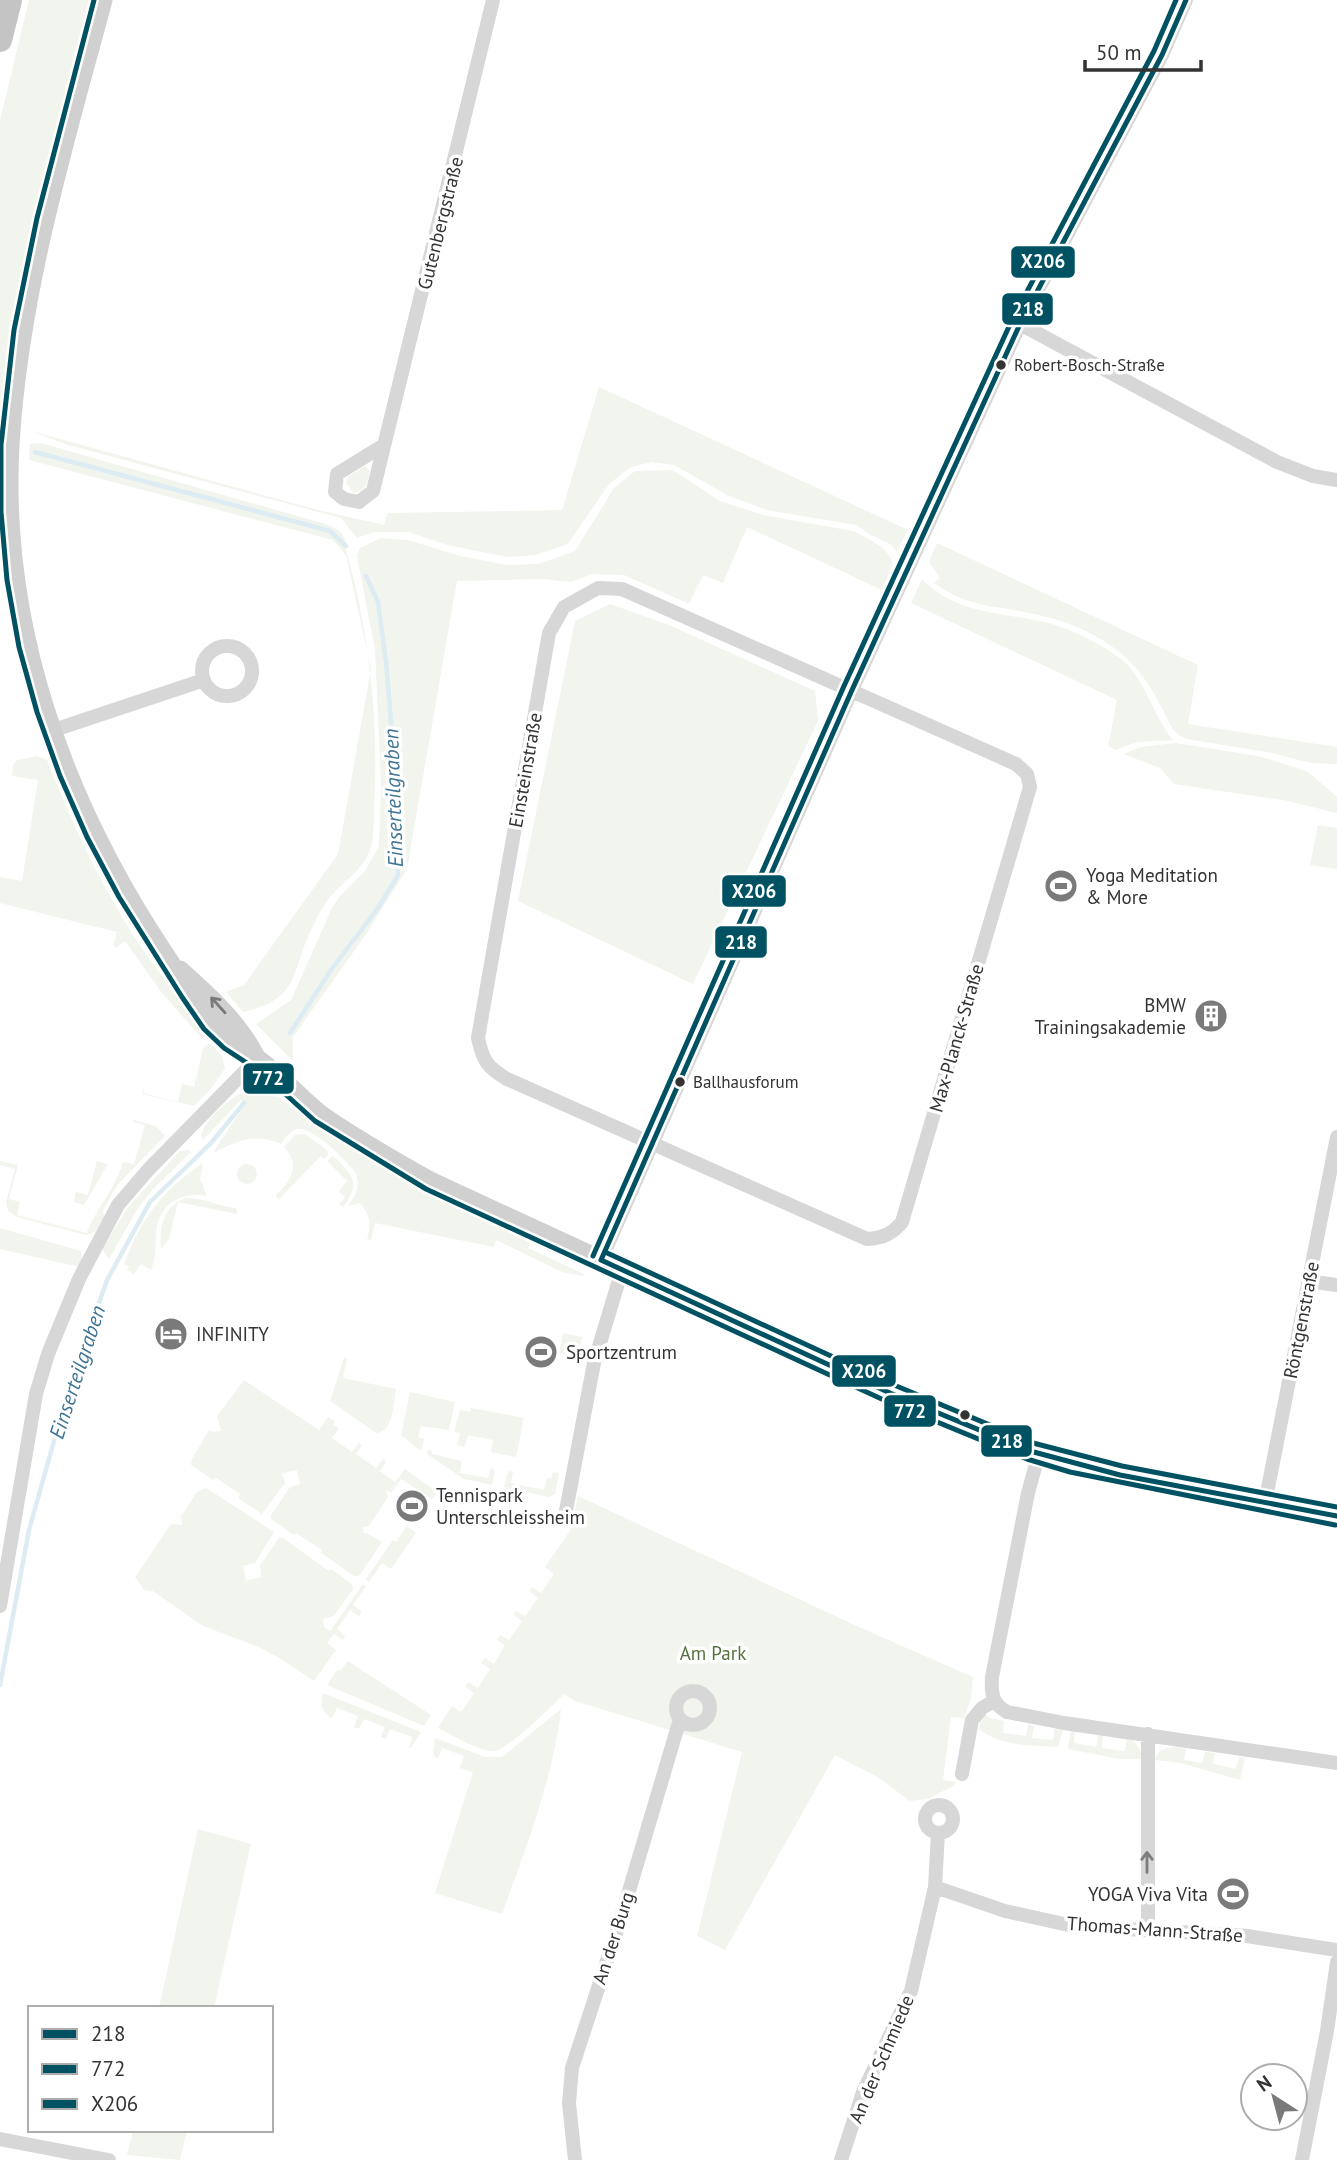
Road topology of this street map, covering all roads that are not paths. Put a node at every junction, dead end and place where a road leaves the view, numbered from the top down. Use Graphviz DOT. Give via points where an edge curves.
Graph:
graph roads {
  1 [pos="10,0"];
  2 [pos="103,0"];
  3 [pos="493,0"];
  4 [pos="1186,0"];
  5 [pos="0,40"];
  6 [pos="1020,324"];
  7 [pos="384,445"];
  8 [pos="1337,480"];
  9 [pos="204,680"];
  10 [pos="852,690"];
  11 [pos="51,731"];
  12 [pos="257,1059"];
  13 [pos="1337,1137"];
  14 [pos="651,1143"];
  15 [pos="601,1260"];
  16 [pos="622,1270"];
  17 [pos="1308,1282"];
  18 [pos="1337,1285"];
  19 [pos="1039,1453"];
  20 [pos="1265,1503"];
  21 [pos="565,1516"];
  22 [pos="1337,1516"];
  23 [pos="0,1606"];
  24 [pos="994,1701"];
  25 [pos="680,1719"];
  26 [pos="1149,1734"];
  27 [pos="1337,1763"];
  28 [pos="962,1774"];
  29 [pos="938,1833"];
  30 [pos="935,1887"];
  31 [pos="1148,1931"];
  32 [pos="1337,1950"];
  33 [pos="1337,1962"];
  34 [pos="0,2139"];
  35 [pos="109,2160"];
  36 [pos="575,2160"];
  37 [pos="841,2160"];
  38 [pos="1302,2160"];
  1 -- 5 [label="highway"];
  2 -- 11 [label="main road" via="38,246 10,444 10,519 18,593"];
  3 -- 7 [label="street, Gutenbergstraße"];
  4 -- 6 [label="street" via="1162,55"];
  6 -- 8 [label="street" via="1277,462"];
  6 -- 10 [label="street"];
  9 -- 11 [label="street"];
  10 -- 14 [label="street"];
  10 -- 14 [label="street, Max-Planck-Straße" via="1016,764 1027,774 1030,787 902,1222 881,1238 867,1239"];
  10 -- 14 [label="street, Einsteinstraße" via="622,589 598,588 584,594 564,607 549,634 478,1038 482,1058 507,1079"];
  11 -- 12 [label="main road" via="88,820 186,992 222,1035"];
  12 -- 15 [label="main road" via="319,1113 380,1152 471,1201"];
  12 -- 23 [label="street" via="118,1205 79,1279 36,1394"];
  13 -- 17 [label="street, Röntgenstraße"];
  14 -- 15 [label="street"];
  15 -- 16 [label="main road"];
  16 -- 19 [label="main road" via="890,1393"];
  16 -- 21 [label="street" via="594,1363"];
  17 -- 18 [label="street"];
  17 -- 20 [label="street, Röntgenstraße"];
  19 -- 20 [label="main road" via="1120,1475"];
  19 -- 24 [label="street" via="994,1665"];
  20 -- 22 [label="main road"];
  24 -- 26 [label="street" via="1007,1712"];
  24 -- 28 [label="street" via="972,1720"];
  25 -- 36 [label="street, An der Burg" via="572,2068 569,2103"];
  26 -- 27 [label="street"];
  31 -- 26 [label="street, one-way"];
  29 -- 30 [label="street, An der Schmiede"];
  30 -- 31 [label="street, Thomas-Mann-Straße" via="1005,1911 1073,1926"];
  30 -- 37 [label="street, An der Schmiede" via="911,1991 863,2092"];
  31 -- 32 [label="street, Thomas-Mann-Straße" via="1247,1936"];
  33 -- 38 [label="street"];
  34 -- 35 [label="street"];
}
